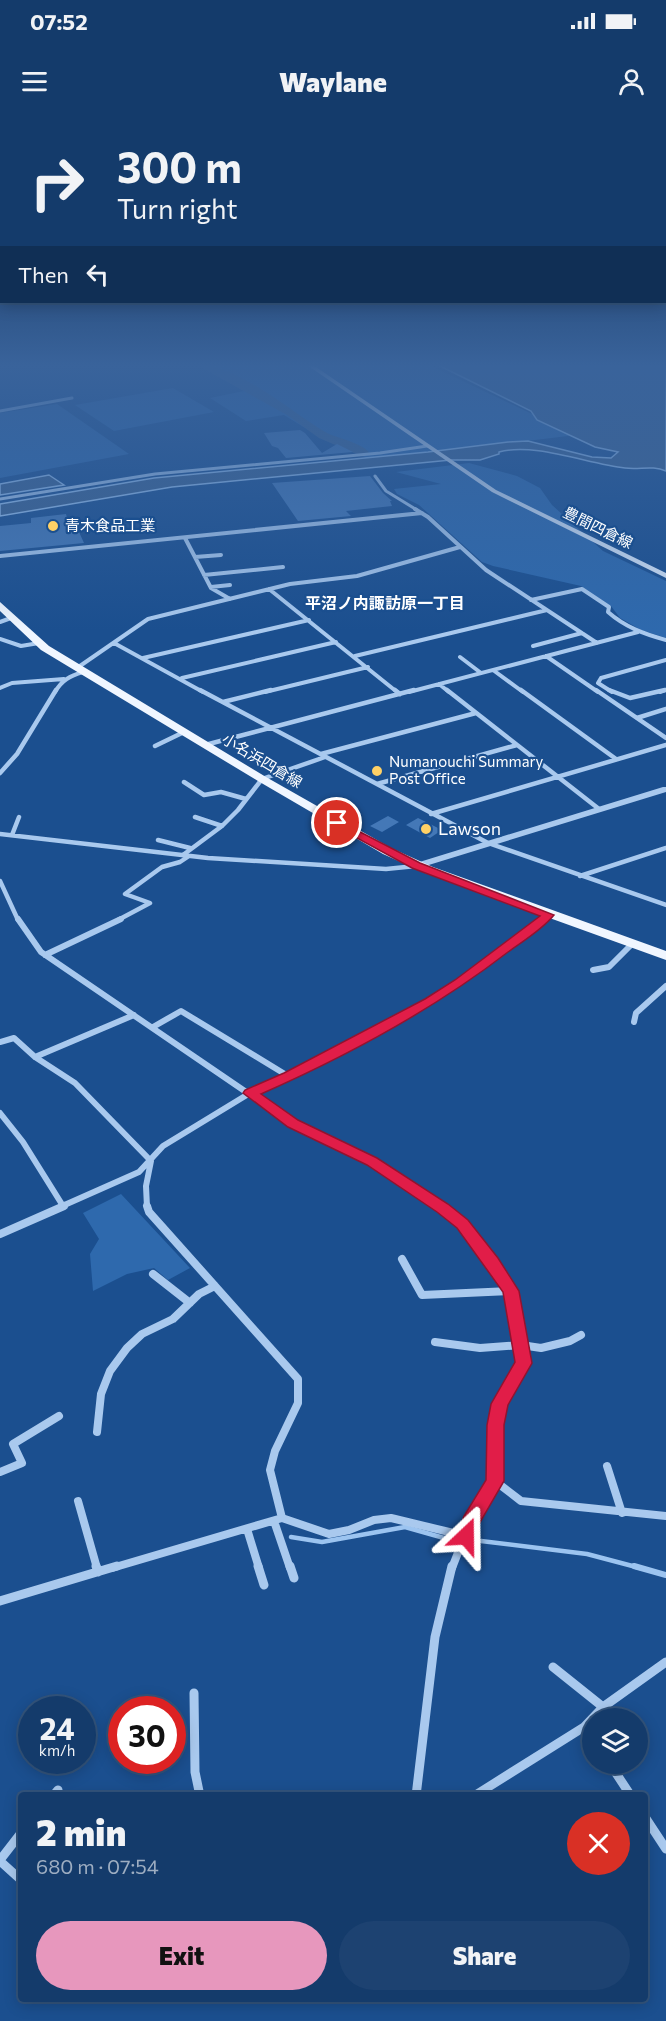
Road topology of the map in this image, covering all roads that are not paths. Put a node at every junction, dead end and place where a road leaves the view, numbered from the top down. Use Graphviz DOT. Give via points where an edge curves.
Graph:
graph roads {
  1 [pos="372,454"];
  2 [pos="437,454"];
  3 [pos="375,476"];
  4 [pos="0,499"];
  5 [pos="422,513"];
  6 [pos="185,538"];
  7 [pos="460,547"];
  8 [pos="221,555"];
  9 [pos="0,556"];
  10 [pos="195,557"];
  11 [pos="283,567"];
  12 [pos="204,575"];
  13 [pos="666,576"];
  14 [pos="230,585"];
  15 [pos="211,587"];
  16 [pos="269,589"];
  17 [pos="231,600"];
  18 [pos="531,600"];
  19 [pos="0,605"];
  20 [pos="547,610"];
  21 [pos="5,620"];
  22 [pos="309,620"];
  23 [pos="638,632"];
  24 [pos="582,633"];
  25 [pos="0,639"];
  26 [pos="666,640"];
  27 [pos="336,642"];
  28 [pos="39,643"];
  29 [pos="114,643"];
  30 [pos="597,643"];
  31 [pos="532,646"];
  32 [pos="546,656"];
  33 [pos="355,657"];
  34 [pos="460,657"];
  35 [pos="142,658"];
  36 [pos="666,660"];
  37 [pos="368,667"];
  38 [pos="80,670"];
  39 [pos="493,670"];
  40 [pos="481,673"];
  41 [pos="182,678"];
  42 [pos="64,679"];
  43 [pos="439,684"];
  44 [pos="0,688"];
  45 [pos="607,689"];
  46 [pos="666,690"];
  47 [pos="598,692"];
  48 [pos="400,694"];
  49 [pos="222,703"];
  50 [pos="666,710"];
  51 [pos="476,713"];
  52 [pos="637,718"];
  53 [pos="269,728"];
  54 [pos="184,732"];
  55 [pos="666,738"];
  56 [pos="205,745"];
  57 [pos="517,745"];
  58 [pos="666,745"];
  59 [pos="155,746"];
  60 [pos="323,756"];
  61 [pos="616,759"];
  62 [pos="0,773"];
  63 [pos="558,777"];
  64 [pos="262,779"];
  65 [pos="184,782"];
  66 [pos="377,784"];
  67 [pos="666,789"];
  68 [pos="246,799"];
  69 [pos="599,809"];
  70 [pos="431,814"];
  71 [pos="195,817"];
  72 [pos="18,818"];
  73 [pos="222,826"];
  74 [pos="0,834"];
  75 [pos="12,835"];
  76 [pos="158,840"];
  77 [pos="488,843"];
  78 [pos="190,848"];
  79 [pos="666,848"];
  80 [pos="186,855"];
  81 [pos="416,866"];
  82 [pos="580,876"];
  83 [pos="0,882"];
  84 [pos="666,905"];
  85 [pos="548,915"];
  86 [pos="632,944"];
  87 [pos="45,955"];
  88 [pos="666,956"];
  89 [pos="592,970"];
  90 [pos="666,986"];
  91 [pos="134,1015"];
  92 [pos="634,1022"];
  93 [pos="153,1027"];
  94 [pos="0,1042"];
  95 [pos="35,1057"];
  96 [pos="288,1076"];
  97 [pos="250,1093"];
  98 [pos="0,1113"];
  99 [pos="151,1161"];
  100 [pos="63,1206"];
  101 [pos="0,1234"];
  102 [pos="402,1259"];
  103 [pos="153,1274"];
  104 [pos="215,1286"];
  105 [pos="511,1291"];
  106 [pos="190,1303"];
  107 [pos="581,1335"];
  108 [pos="435,1342"];
  109 [pos="521,1345"];
  110 [pos="59,1416"];
  111 [pos="97,1432"];
  112 [pos="607,1466"];
  113 [pos="0,1472"];
  114 [pos="495,1481"];
  115 [pos="78,1502"];
  116 [pos="622,1513"];
  117 [pos="666,1516"];
  118 [pos="278,1519"];
  119 [pos="247,1528"];
  120 [pos="466,1536"];
  121 [pos="98,1572"];
  122 [pos="294,1578"];
  123 [pos="264,1585"];
  124 [pos="0,1601"];
  125 [pos="666,1662"];
  126 [pos="554,1667"];
  127 [pos="194,1693"];
  128 [pos="603,1707"];
  129 [pos="582,1728"];
  130 [pos="617,1774"];
  131 [pos="199,1792"];
  132 [pos="416,1792"];
  133 [pos="480,1792"];
  134 [pos="628,1792"];
  135 [pos="648,1822"];
  136 [pos="18,1837"];
  137 [pos="666,1849"];
  138 [pos="0,1860"];
  139 [pos="18,1877"];
  1 -- 4 [label="street" via="155,474"];
  2 -- 13 [label="main road, 豊間四倉線" via="510,500"];
  3 -- 5 [label="street" via="386,491"];
  5 -- 6 [label="street"];
  5 -- 7 [label="street"];
  6 -- 9 [label="street"];
  6 -- 10 [label="street"];
  7 -- 16 [label="street" via="357,576"];
  7 -- 18 [label="street"];
  8 -- 10 [label="street"];
  10 -- 12 [label="street"];
  11 -- 12 [label="street"];
  12 -- 15 [label="street"];
  14 -- 15 [label="street"];
  15 -- 17 [label="street"];
  16 -- 17 [label="street"];
  16 -- 22 [label="street"];
  17 -- 29 [label="street" via="148,620"];
  18 -- 20 [label="street"];
  18 -- 23 [label="street" via="582,589 609,607 608,612 617,620"];
  19 -- 21 [label="main road, 小名浜四倉線"];
  20 -- 24 [label="street"];
  20 -- 33 [label="street"];
  21 -- 28 [label="main road, 小名浜四倉線"];
  22 -- 27 [label="street"];
  22 -- 35 [label="street"];
  23 -- 26 [label="street"];
  23 -- 30 [label="street"];
  24 -- 30 [label="street"];
  24 -- 31 [label="street"];
  25 -- 28 [label="street" via="21,646"];
  27 -- 33 [label="street"];
  27 -- 41 [label="street"];
  28 -- 38 [label="main road, 小名浜四倉線"];
  29 -- 35 [label="street"];
  29 -- 38 [label="street"];
  30 -- 32 [label="street"];
  32 -- 39 [label="street"];
  32 -- 47 [label="street"];
  33 -- 37 [label="street"];
  34 -- 40 [label="street"];
  35 -- 41 [label="street"];
  36 -- 45 [label="street" via="601,678 598,682"];
  37 -- 48 [label="street"];
  37 -- 49 [label="street"];
  38 -- 42 [label="street"];
  38 -- 54 [label="main road, 小名浜四倉線"];
  39 -- 40 [label="street"];
  39 -- 61 [label="street"];
  40 -- 43 [label="street"];
  41 -- 49 [label="street"];
  42 -- 44 [label="street" via="12,683"];
  42 -- 62 [label="street" via="17,754"];
  43 -- 48 [label="street"];
  43 -- 51 [label="street"];
  45 -- 46 [label="street" via="630,700"];
  45 -- 47 [label="street"];
  47 -- 52 [label="street"];
  48 -- 53 [label="street"];
  49 -- 53 [label="street"];
  50 -- 52 [label="street"];
  51 -- 57 [label="street"];
  51 -- 60 [label="street"];
  52 -- 55 [label="street"];
  53 -- 56 [label="street"];
  53 -- 60 [label="street"];
  54 -- 56 [label="main road, 小名浜四倉線"];
  54 -- 59 [label="street"];
  56 -- 64 [label="main road, 小名浜四倉線"];
  57 -- 63 [label="street"];
  57 -- 66 [label="street"];
  58 -- 61 [label="street"];
  60 -- 64 [label="street"];
  60 -- 66 [label="street"];
  61 -- 63 [label="street"];
  63 -- 69 [label="street"];
  63 -- 70 [label="street"];
  64 -- 68 [label="street"];
  64 -- 81 [label="main road, 小名浜四倉線"];
  65 -- 68 [label="street" via="204,795 221,792"];
  66 -- 70 [label="street"];
  67 -- 69 [label="street"];
  68 -- 73 [label="street"];
  69 -- 77 [label="street"];
  70 -- 77 [label="street"];
  71 -- 73 [label="street"];
  72 -- 75 [label="street"];
  73 -- 78 [label="street"];
  74 -- 75 [label="street"];
  75 -- 80 [label="street"];
  76 -- 78 [label="street"];
  77 -- 81 [label="street"];
  77 -- 82 [label="street"];
  78 -- 80 [label="street"];
  79 -- 82 [label="street"];
  80 -- 81 [label="street" via="386,868"];
  80 -- 87 [label="street" via="125,894 150,903"];
  81 -- 85 [label="main road, 小名浜四倉線"];
  82 -- 84 [label="street"];
  83 -- 87 [label="street" via="22,928"];
  85 -- 86 [label="main road, 小名浜四倉線"];
  85 -- 96 [label="street" via="429,1002"];
  86 -- 88 [label="main road, 小名浜四倉線"];
  86 -- 89 [label="street" via="609,967"];
  87 -- 91 [label="street"];
  90 -- 92 [label="street" via="639,1009"];
  91 -- 93 [label="street"];
  91 -- 95 [label="street"];
  93 -- 96 [label="street" via="181,1011"];
  93 -- 97 [label="street"];
  94 -- 95 [label="street" via="14,1038"];
  95 -- 99 [label="street" via="75,1083"];
  96 -- 97 [label="street"];
  97 -- 99 [label="street" via="163,1146"];
  97 -- 105 [label="street" via="293,1124 372,1161 443,1208 463,1224"];
  98 -- 100 [label="street"];
  99 -- 100 [label="street" via="139,1172"];
  99 -- 104 [label="street" via="145,1186 149,1212"];
  100 -- 101 [label="street"];
  102 -- 105 [label="street" via="422,1295"];
  103 -- 106 [label="street"];
  104 -- 106 [label="street"];
  104 -- 118 [label="street" via="298,1379 298,1403 270,1470"];
  105 -- 109 [label="street"];
  106 -- 111 [label="street" via="173,1319 142,1334 110,1371 101,1394"];
  107 -- 109 [label="street" via="541,1348"];
  108 -- 109 [label="street" via="480,1348"];
  109 -- 114 [label="street" via="524,1363 500,1404 495,1425"];
  110 -- 113 [label="street" via="13,1444 22,1463"];
  112 -- 116 [label="street"];
  114 -- 116 [label="street" via="521,1501"];
  114 -- 120 [label="street"];
  115 -- 121 [label="street"];
  116 -- 117 [label="street"];
  118 -- 119 [label="street"];
  118 -- 120 [label="street" via="329,1534 391,1518"];
  118 -- 122 [label="street"];
  119 -- 121 [label="street"];
  119 -- 123 [label="street"];
  120 -- 132 [label="street" via="452,1566 435,1637"];
  121 -- 124 [label="street"];
  125 -- 128 [label="street"];
  126 -- 128 [label="street"];
  127 -- 131 [label="street" via="195,1772"];
  129 -- 133 [label="street"];
  130 -- 134 [label="street"];
  135 -- 137 [label="street"];
  136 -- 138 [label="street"];
  138 -- 139 [label="street"];
}
